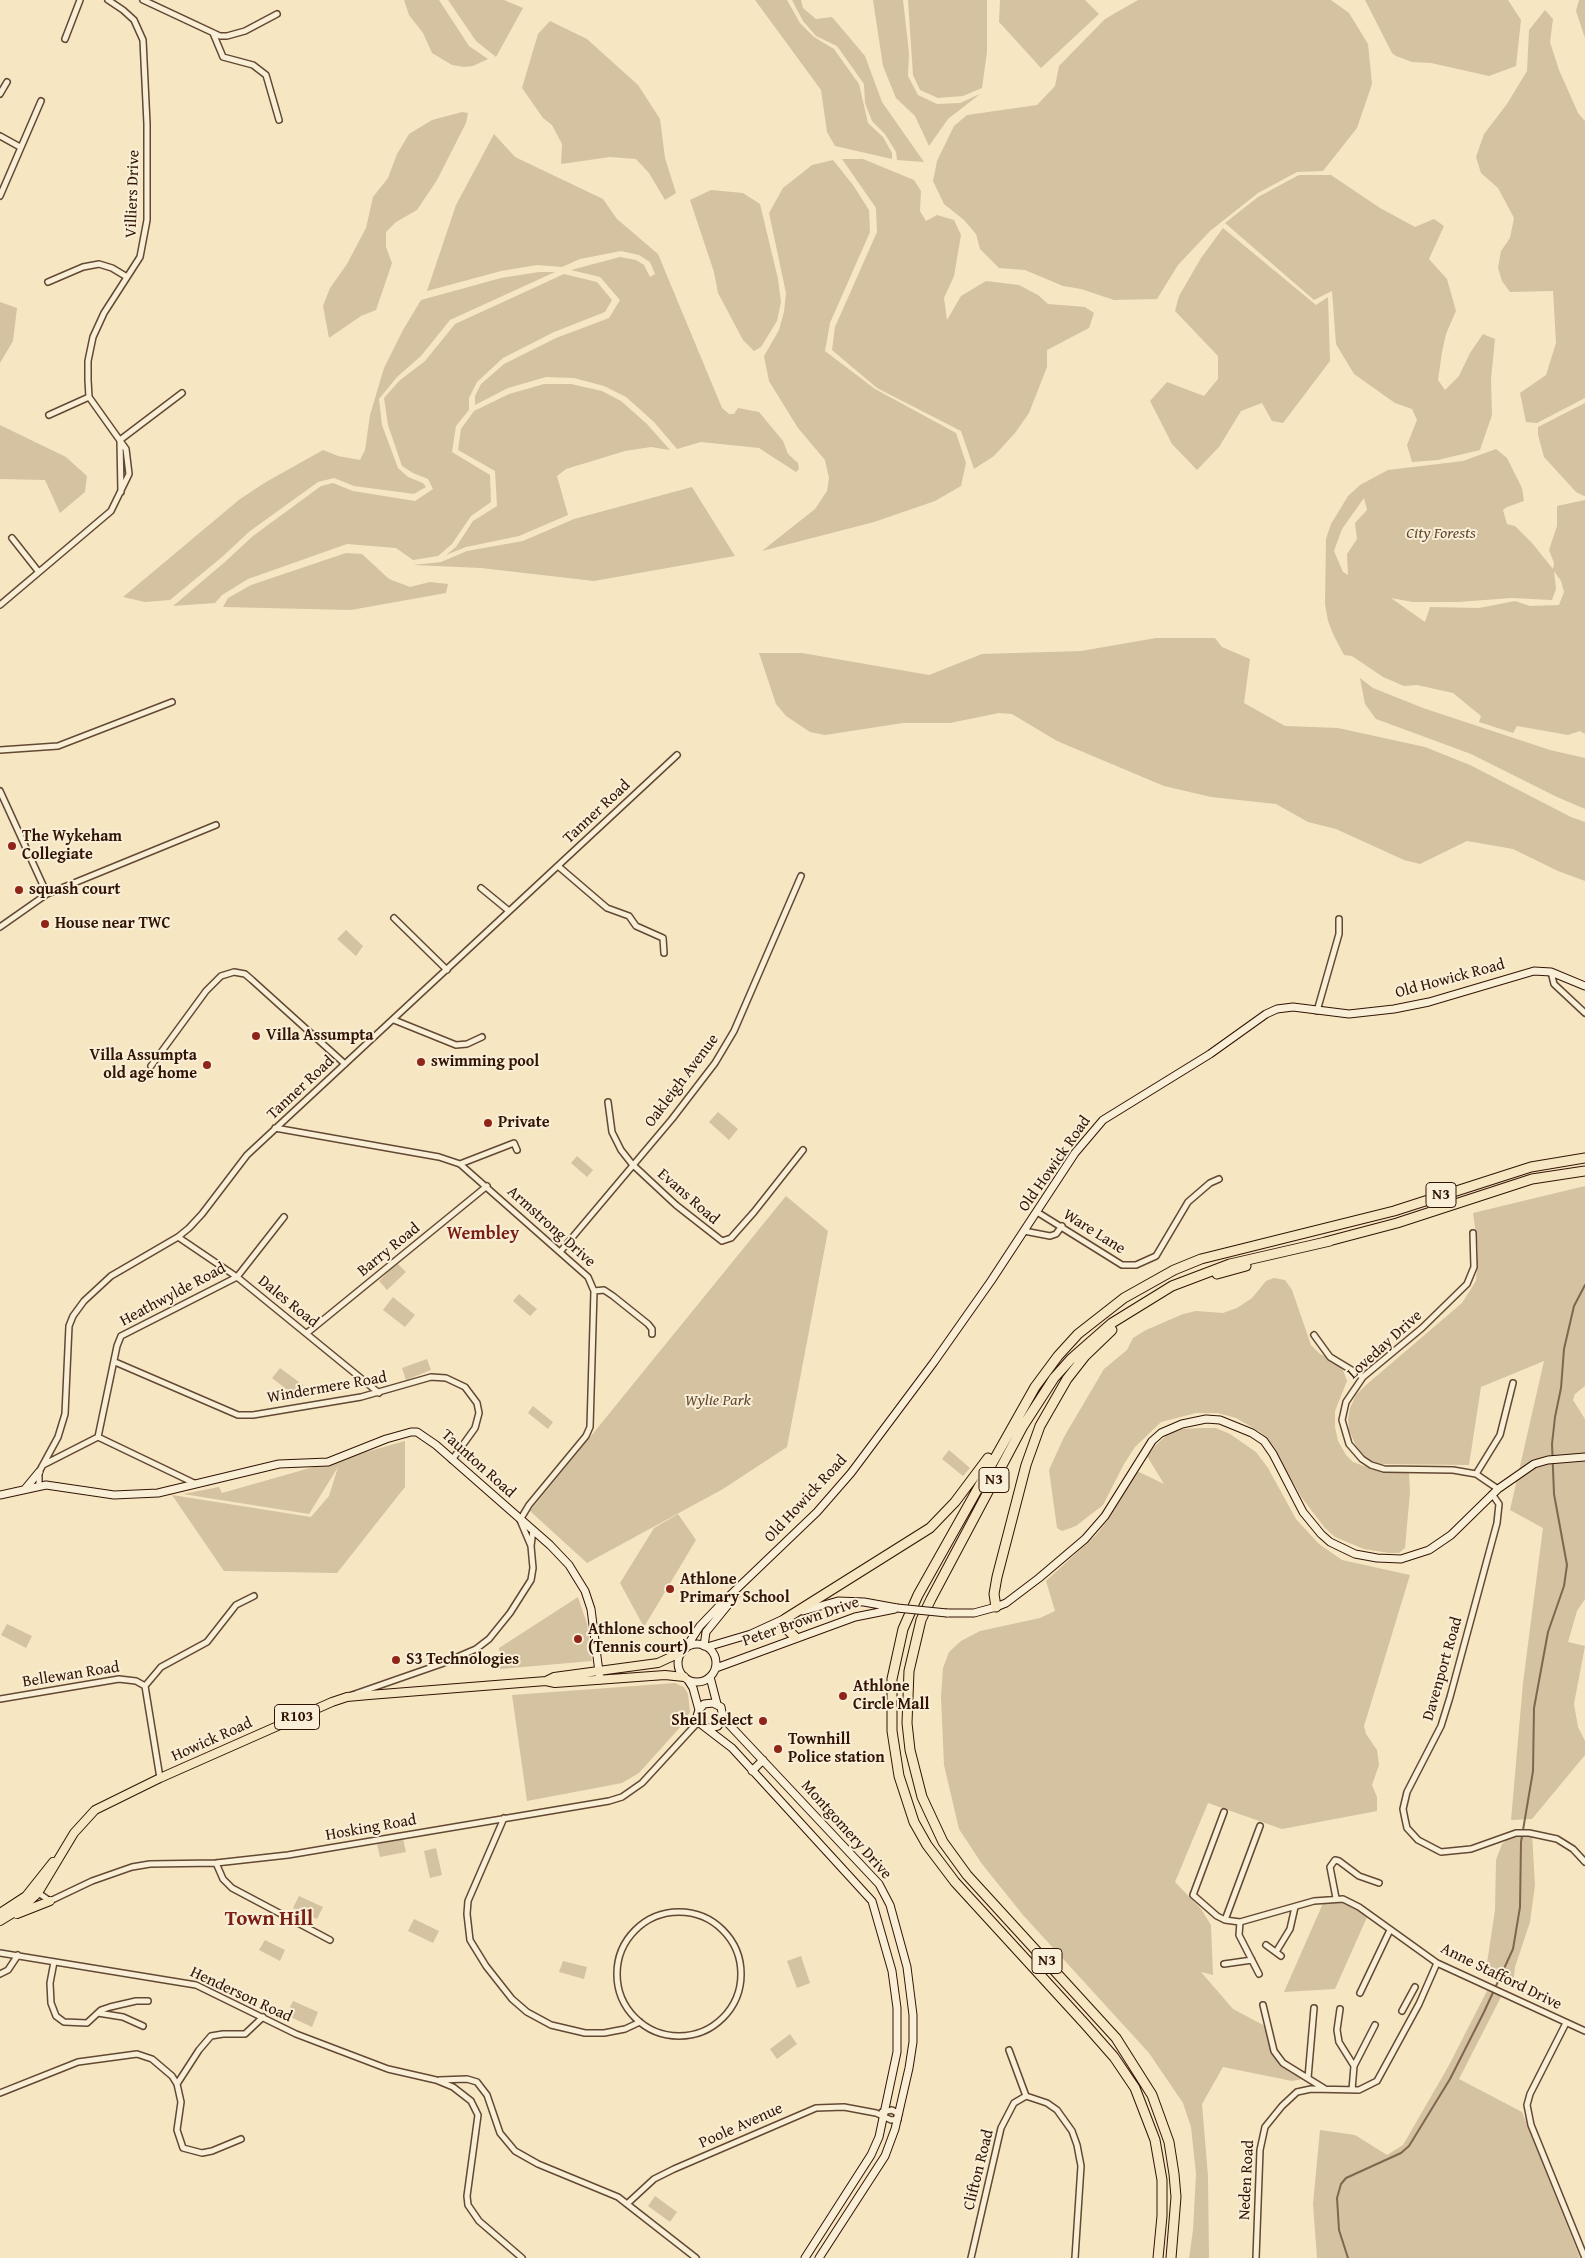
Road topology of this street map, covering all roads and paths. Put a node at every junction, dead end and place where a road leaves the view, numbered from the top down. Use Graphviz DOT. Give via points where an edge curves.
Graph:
graph roads {
  1 [pos="80,0"];
  2 [pos="108,0"];
  3 [pos="143,0"];
  4 [pos="278,14"];
  5 [pos="213,33"];
  6 [pos="65,39"];
  7 [pos="7,82"];
  8 [pos="0,94"];
  9 [pos="41,101"];
  10 [pos="279,120"];
  11 [pos="0,136"];
  12 [pos="20,148"];
  13 [pos="0,196"];
  14 [pos="127,277"];
  15 [pos="48,282"];
  16 [pos="182,393"];
  17 [pos="89,397"];
  18 [pos="49,415"];
  19 [pos="120,440"];
  20 [pos="12,538"];
  21 [pos="38,571"];
  22 [pos="0,605"];
  23 [pos="172,702"];
  24 [pos="0,750"];
  25 [pos="677,754"];
  26 [pos="0,791"];
  27 [pos="216,824"];
  28 [pos="558,866"];
  29 [pos="801,876"];
  30 [pos="481,888"];
  31 [pos="47,894"];
  32 [pos="508,911"];
  33 [pos="394,918"];
  34 [pos="1339,919"];
  35 [pos="0,927"];
  36 [pos="664,953"];
  37 [pos="446,970"];
  38 [pos="1551,972"];
  39 [pos="1585,986"];
  40 [pos="1317,1010"];
  41 [pos="1585,1013"];
  42 [pos="394,1020"];
  43 [pos="482,1037"];
  44 [pos="345,1064"];
  45 [pos="151,1066"];
  46 [pos="608,1102"];
  47 [pos="275,1128"];
  48 [pos="517,1150"];
  49 [pos="803,1150"];
  50 [pos="1585,1158"];
  51 [pos="460,1164"];
  52 [pos="632,1164"];
  53 [pos="1585,1172"];
  54 [pos="1219,1179"];
  55 [pos="487,1186"];
  56 [pos="1037,1212"];
  57 [pos="284,1217"];
  58 [pos="1062,1226"];
  59 [pos="1024,1231"];
  60 [pos="1473,1233"];
  61 [pos="178,1237"];
  62 [pos="1301,1248"];
  63 [pos="560,1252"];
  64 [pos="237,1277"];
  65 [pos="594,1291"];
  66 [pos="307,1333"];
  67 [pos="652,1334"];
  68 [pos="1314,1335"];
  69 [pos="115,1362"];
  70 [pos="1363,1377"];
  71 [pos="1512,1383"];
  72 [pos="378,1394"];
  73 [pos="1024,1406"];
  74 [pos="98,1437"];
  75 [pos="1585,1457"];
  76 [pos="452,1460"];
  77 [pos="41,1469"];
  78 [pos="1476,1474"];
  79 [pos="194,1483"];
  80 [pos="38,1486"];
  81 [pos="25,1489"];
  82 [pos="1495,1491"];
  83 [pos="0,1495"];
  84 [pos="520,1520"];
  85 [pos="533,1530"];
  86 [pos="531,1546"];
  87 [pos="741,1586"];
  88 [pos="254,1596"];
  89 [pos="996,1607"];
  90 [pos="898,1608"];
  91 [pos="785,1618"];
  92 [pos="795,1637"];
  93 [pos="706,1646"];
  94 [pos="683,1651"];
  95 [pos="716,1668"];
  96 [pos="599,1672"];
  97 [pos="710,1677"];
  98 [pos="686,1678"];
  99 [pos="393,1680"];
  100 [pos="600,1680"];
  101 [pos="546,1681"];
  102 [pos="145,1686"];
  103 [pos="392,1693"];
  104 [pos="347,1697"];
  105 [pos="0,1699"];
  106 [pos="717,1704"];
  107 [pos="699,1710"];
  108 [pos="723,1718"];
  109 [pos="699,1721"];
  110 [pos="707,1728"];
  111 [pos="690,1732"];
  112 [pos="763,1760"];
  113 [pos="752,1771"];
  114 [pos="160,1778"];
  115 [pos="1224,1812"];
  116 [pos="504,1818"];
  117 [pos="1260,1826"];
  118 [pos="1585,1862"];
  119 [pos="216,1863"];
  120 [pos="1379,1884"];
  121 [pos="36,1891"];
  122 [pos="1336,1898"];
  123 [pos="50,1901"];
  124 [pos="1295,1907"];
  125 [pos="0,1913"];
  126 [pos="8,1917"];
  127 [pos="1225,1920"];
  128 [pos="0,1921"];
  129 [pos="1240,1922"];
  130 [pos="1390,1930"];
  131 [pos="330,1940"];
  132 [pos="1266,1945"];
  133 [pos="0,1953"];
  134 [pos="18,1955"];
  135 [pos="904,1955"];
  136 [pos="890,1960"];
  137 [pos="1252,1960"];
  138 [pos="54,1962"];
  139 [pos="1438,1963"];
  140 [pos="1224,1964"];
  141 [pos="907,1967"];
  142 [pos="892,1971"];
  143 [pos="0,1974"];
  144 [pos="1259,1974"];
  145 [pos="1415,1987"];
  146 [pos="1360,1993"];
  147 [pos="148,2001"];
  148 [pos="1408,2001"];
  149 [pos="1419,2004"];
  150 [pos="1263,2005"];
  151 [pos="1314,2008"];
  152 [pos="1340,2009"];
  153 [pos="1402,2011"];
  154 [pos="98,2014"];
  155 [pos="263,2017"];
  156 [pos="640,2022"];
  157 [pos="1566,2023"];
  158 [pos="1376,2025"];
  159 [pos="143,2026"];
  160 [pos="1585,2031"];
  161 [pos="1009,2050"];
  162 [pos="1354,2066"];
  163 [pos="1308,2078"];
  164 [pos="466,2079"];
  165 [pos="436,2080"];
  166 [pos="177,2084"];
  167 [pos="1325,2089"];
  168 [pos="458,2090"];
  169 [pos="1352,2090"];
  170 [pos="0,2093"];
  171 [pos="1026,2096"];
  172 [pos="881,2114"];
  173 [pos="898,2116"];
  174 [pos="241,2139"];
  175 [pos="628,2203"];
  176 [pos="829,2220"];
  177 [pos="839,2226"];
  178 [pos="824,2227"];
  179 [pos="834,2234"];
  180 [pos="522,2258"];
  181 [pos="696,2258"];
  182 [pos="805,2258"];
  183 [pos="819,2258"];
  184 [pos="971,2258"];
  185 [pos="1075,2258"];
  186 [pos="1158,2258"];
  187 [pos="1171,2258"];
  188 [pos="1256,2258"];
  189 [pos="1585,2258"];
  1 -- 6 [label="street"];
  2 -- 14 [label="street, Villiers Drive" via="124,10 138,26 144,50 147,220 143,248"];
  3 -- 5 [label="street"];
  4 -- 5 [label="street" via="234,34 220,36"];
  5 -- 10 [label="street" via="223,57 253,65 266,76"];
  7 -- 8 [label="street"];
  9 -- 12 [label="street"];
  11 -- 12 [label="street"];
  12 -- 13 [label="street"];
  14 -- 15 [label="street" via="99,264"];
  14 -- 17 [label="street, Villiers Drive" via="93,337 88,361"];
  16 -- 19 [label="street"];
  17 -- 18 [label="street"];
  17 -- 19 [label="street"];
  19 -- 21 [label="street" via="126,449 129,468 127,480 112,511"];
  20 -- 21 [label="street"];
  21 -- 22 [label="street"];
  23 -- 24 [label="street" via="58,746"];
  25 -- 28 [label="street, Tanner Road"];
  26 -- 31 [label="street"];
  27 -- 31 [label="street"];
  28 -- 32 [label="street, Tanner Road"];
  28 -- 36 [label="street" via="607,908 629,916 636,926 663,938"];
  29 -- 52 [label="street, Oakleigh Avenue" via="728,1042 697,1088"];
  30 -- 32 [label="street"];
  31 -- 35 [label="street"];
  32 -- 37 [label="street, Tanner Road"];
  33 -- 37 [label="street"];
  34 -- 40 [label="street" via="1339,934"];
  37 -- 42 [label="street, Tanner Road"];
  38 -- 39 [label="street, Old Howick Road / R103"];
  38 -- 40 [label="street, Old Howick Road / R103" via="1534,971 1394,1009 1349,1014"];
  38 -- 41 [label="street" via="1554,984"];
  40 -- 56 [label="street, Old Howick Road / R103" via="1293,1007 1272,1011 1210,1054 1102,1120"];
  42 -- 43 [label="street" via="456,1045"];
  42 -- 44 [label="street, Tanner Road"];
  44 -- 45 [label="street" via="245,974 234,972 221,976 206,991"];
  44 -- 47 [label="street, Tanner Road"];
  46 -- 52 [label="street, Evans Road" via="612,1132"];
  47 -- 51 [label="street, Armstrong Drive" via="439,1157"];
  47 -- 61 [label="street, Tanner Road" via="241,1161 202,1214"];
  48 -- 51 [label="street" via="514,1143"];
  49 -- 52 [label="street, Evans Road" via="731,1238 724,1241 717,1239 676,1205"];
  50 -- 73 [label="highway, N3" via="1530,1167 1394,1211 1201,1260 1174,1270 1124,1298 1089,1324 1045,1372"];
  51 -- 55 [label="street, Armstrong Drive"];
  52 -- 63 [label="street, Oakleigh Avenue"];
  53 -- 62 [label="highway, N3" via="1532,1179 1397,1223"];
  54 -- 58 [label="street, Ware Lane" via="1188,1202 1160,1252 1144,1263 1122,1265"];
  55 -- 63 [label="street, Armstrong Drive"];
  55 -- 66 [label="street, Barry Road"];
  56 -- 58 [label="street, Ware Lane"];
  56 -- 59 [label="street, Old Howick Road / R103"];
  57 -- 64 [label="street, Heathwylde Road"];
  58 -- 59 [label="street" via="1050,1236"];
  59 -- 87 [label="street, Old Howick Road / R103" via="934,1362 851,1473 817,1512"];
  60 -- 70 [label="street, Loveday Drive" via="1474,1267 1461,1292 1394,1354"];
  61 -- 64 [label="street, Dales Road"];
  61 -- 77 [label="street, Tanner Road" via="111,1276 73,1316 67,1335 65,1414 58,1437"];
  62 -- 89 [label="highway" via="1192,1282 1154,1300 1131,1315 1085,1356 1057,1394 1040,1426 1026,1464 997,1578"];
  62 -- 187 [label="highway, N3" via="1210,1270 1172,1286 1120,1317 1071,1359 1040,1399 940,1582 921,1620 909,1670 907,1723 910,1750 922,1797 947,1848 1116,2038 1152,2095 1169,2142 1174,2174"];
  63 -- 65 [label="street, Armstrong Drive" via="588,1276"];
  64 -- 66 [label="street, Dales Road"];
  64 -- 69 [label="street, Heathwylde Road" via="123,1334"];
  65 -- 67 [label="street" via="604,1290 613,1296 648,1324"];
  65 -- 84 [label="street, Armstrong Drive" via="590,1427"];
  66 -- 72 [label="street, Dales Road"];
  68 -- 70 [label="street" via="1330,1357"];
  69 -- 72 [label="street, Windermere Road" via="238,1415"];
  69 -- 74 [label="street, Heathwylde Road"];
  70 -- 78 [label="street, Loveday Drive" via="1346,1402 1342,1420 1349,1444 1362,1459 1384,1469 1453,1470"];
  71 -- 78 [label="street" via="1500,1435"];
  72 -- 76 [label="street, Windermere Road" via="431,1377 446,1378 465,1387 479,1413 469,1438"];
  73 -- 91 [label="highway" via="971,1483 930,1528"];
  73 -- 186 [label="highway, N3" via="918,1595 903,1629 892,1679 895,1755 914,1822 940,1863 1086,2024 1135,2088 1155,2140 1162,2180"];
  74 -- 77 [label="street"];
  74 -- 79 [label="street"];
  75 -- 82 [label="street, Peter Brown Drive" via="1558,1458 1534,1464"];
  76 -- 79 [label="street, Taunton Road" via="428,1438 411,1432 328,1462 280,1464"];
  76 -- 84 [label="street, Taunton Road"];
  77 -- 80 [label="street, Tanner Road"];
  77 -- 81 [label="street"];
  78 -- 82 [label="street, Loveday Drive"];
  79 -- 80 [label="street, Taunton Road" via="158,1493 127,1496 96,1494 58,1485"];
  80 -- 81 [label="street, Taunton Road"];
  81 -- 83 [label="street, Taunton Road"];
  82 -- 89 [label="street, Peter Brown Drive" via="1451,1536 1429,1550 1401,1559 1356,1554 1330,1542 1312,1525 1273,1454 1252,1432 1220,1420 1192,1421 1170,1428 1152,1441 1105,1516 1085,1539 1039,1578"];
  82 -- 118 [label="street, Davenport Road" via="1499,1516 1450,1697 1437,1734 1409,1786 1403,1809 1407,1828 1424,1845 1441,1852 1471,1849 1516,1833 1529,1833 1557,1839"];
  84 -- 85 [label="street, Taunton Road"];
  84 -- 86 [label="street"];
  85 -- 86 [label="street"];
  85 -- 96 [label="street, Taunton Road" via="569,1565 585,1591 593,1617"];
  86 -- 99 [label="street" via="531,1580 489,1639 476,1649 441,1664"];
  87 -- 93 [label="street, Old Howick Road / R103" via="706,1632"];
  87 -- 94 [label="street, Old Howick Road / R103" via="712,1614"];
  88 -- 102 [label="street" via="236,1605 207,1642 161,1667"];
  89 -- 90 [label="street, Peter Brown Drive, bridge" via="974,1613"];
  90 -- 91 [label="street, Peter Brown Drive" via="838,1601"];
  90 -- 92 [label="street, Peter Brown Drive" via="855,1617"];
  91 -- 92 [label="highway" via="787,1629"];
  91 -- 93 [label="street, Peter Brown Drive" via="751,1634"];
  92 -- 95 [label="street, Peter Brown Drive"];
  93 -- 94 [label="street, R103" via="694,1645"];
  93 -- 95 [label="street" via="715,1656"];
  94 -- 96 [label="main road, Howick Road / R103" via="658,1663"];
  94 -- 98 [label="street" via="679,1668"];
  95 -- 97 [label="street"];
  96 -- 100 [label="street, Taunton Road"];
  96 -- 101 [label="main road, Howick Road / R103" via="554,1677"];
  97 -- 98 [label="street, R103" via="699,1682"];
  97 -- 106 [label="street"];
  98 -- 100 [label="main road, Howick Road / R103"];
  98 -- 107 [label="street" via="693,1688"];
  99 -- 103 [label="street"];
  99 -- 104 [label="street"];
  100 -- 101 [label="main road, Howick Road / R103"];
  101 -- 103 [label="main road, Howick Road / R103"];
  102 -- 105 [label="street, Bellewan Road" via="119,1679"];
  102 -- 114 [label="street"];
  103 -- 104 [label="main road, Howick Road / R103"];
  104 -- 114 [label="main road, Howick Road / R103"];
  106 -- 107 [label="street" via="708,1703"];
  106 -- 108 [label="street" via="723,1711"];
  107 -- 109 [label="street"];
  108 -- 110 [label="street" via="718,1726"];
  108 -- 112 [label="street, Montgomery Drive"];
  109 -- 110 [label="street"];
  109 -- 111 [label="street, Hosking Road"];
  110 -- 111 [label="street"];
  110 -- 113 [label="street, Montgomery Drive" via="732,1748"];
  111 -- 116 [label="street, Hosking Road" via="654,1772 622,1797"];
  112 -- 113 [label="street"];
  112 -- 135 [label="street, Montgomery Drive" via="879,1884 890,1905"];
  113 -- 136 [label="street, Montgomery Drive" via="872,1901"];
  114 -- 121 [label="main road, Howick Road / R103" via="95,1810 62,1853 51,1876"];
  115 -- 127 [label="street" via="1193,1896"];
  116 -- 119 [label="street, Hosking Road" via="288,1855"];
  116 -- 156 [label="street" via="468,1901 466,1914 470,1940 486,1966 512,1999 551,2025 585,2033 604,2033"];
  117 -- 127 [label="street"];
  119 -- 123 [label="street, Hosking Road" via="132,1867"];
  119 -- 131 [label="street" via="223,1879 232,1888"];
  120 -- 122 [label="street" via="1358,1876 1335,1860 1330,1867"];
  121 -- 123 [label="street"];
  121 -- 125 [label="main road, Howick Road / R103"];
  121 -- 126 [label="main road, Howick Road / R103" via="23,1907"];
  122 -- 124 [label="street"];
  122 -- 130 [label="street, Anne Stafford Drive" via="1359,1907"];
  123 -- 126 [label="main road"];
  124 -- 129 [label="street"];
  124 -- 132 [label="street" via="1279,1954"];
  126 -- 128 [label="main road, Howick Road / R103"];
  127 -- 129 [label="street"];
  129 -- 137 [label="street" via="1239,1935"];
  130 -- 139 [label="street, Anne Stafford Drive"];
  130 -- 146 [label="street"];
  133 -- 134 [label="street, Henderson Road"];
  134 -- 138 [label="street, Henderson Road"];
  134 -- 143 [label="street" via="8,1970"];
  135 -- 136 [label="street"];
  135 -- 141 [label="street, Montgomery Drive"];
  136 -- 142 [label="street, Montgomery Drive"];
  137 -- 140 [label="street"];
  137 -- 144 [label="street"];
  138 -- 154 [label="street" via="50,1992 56,2016 64,2022 82,2024"];
  138 -- 155 [label="street, Henderson Road" via="188,1982"];
  139 -- 149 [label="street, Neden Road"];
  139 -- 157 [label="street, Anne Stafford Drive"];
  141 -- 142 [label="street"];
  141 -- 173 [label="street, Montgomery Drive" via="913,2042"];
  142 -- 172 [label="street, Montgomery Drive" via="897,2008 897,2052"];
  145 -- 148 [label="street"];
  147 -- 154 [label="street" via="136,2000"];
  148 -- 149 [label="street"];
  148 -- 153 [label="street"];
  149 -- 169 [label="street, Neden Road" via="1380,2077 1365,2088"];
  150 -- 163 [label="street" via="1274,2051 1283,2063"];
  151 -- 163 [label="street"];
  152 -- 162 [label="street" via="1339,2042"];
  154 -- 159 [label="street" via="123,2017"];
  155 -- 165 [label="street, Henderson Road" via="296,2034 388,2069"];
  155 -- 166 [label="street" via="246,2034 212,2036 198,2050"];
  156 -- 156 [label="street" via="624,2001 617,1976 628,1939 636,1929 658,1916 692,1914 714,1923 732,1941 741,1964 737,1994 722,2020 688,2035 662,2033"];
  157 -- 160 [label="street, Anne Stafford Drive"];
  157 -- 189 [label="street" via="1527,2105 1531,2125"];
  158 -- 162 [label="street"];
  161 -- 171 [label="street"];
  162 -- 169 [label="street"];
  163 -- 167 [label="street"];
  164 -- 165 [label="street, Henderson Road"];
  164 -- 168 [label="street"];
  164 -- 175 [label="street" via="477,2082 484,2090 500,2133 515,2151"];
  165 -- 168 [label="street, Henderson Road"];
  166 -- 170 [label="street" via="152,2058 124,2054 78,2062"];
  166 -- 174 [label="street" via="180,2093 177,2130 183,2148 202,2153"];
  167 -- 169 [label="street, Neden Road"];
  167 -- 188 [label="street, Neden Road" via="1297,2092 1263,2132"];
  168 -- 180 [label="street" via="471,2101 478,2115 468,2205 479,2221"];
  171 -- 184 [label="street, Clifton Road" via="1014,2103 1001,2128"];
  171 -- 185 [label="street" via="1057,2110 1072,2131 1077,2145 1081,2166"];
  172 -- 173 [label="street, Poole Avenue" via="891,2120"];
  172 -- 173 [label="street, Poole Avenue" via="892,2110"];
  172 -- 175 [label="street, Poole Avenue" via="828,2106 800,2114 654,2179"];
  172 -- 176 [label="street, Montgomery Drive" via="879,2137 871,2155"];
  173 -- 177 [label="street, Montgomery Drive" via="885,2156"];
  175 -- 181 [label="street"];
  176 -- 177 [label="street"];
  176 -- 178 [label="street, Montgomery Drive"];
  177 -- 179 [label="street, Montgomery Drive"];
  178 -- 179 [label="street"];
  178 -- 182 [label="street, Montgomery Drive"];
  179 -- 183 [label="street, Montgomery Drive"];
}
